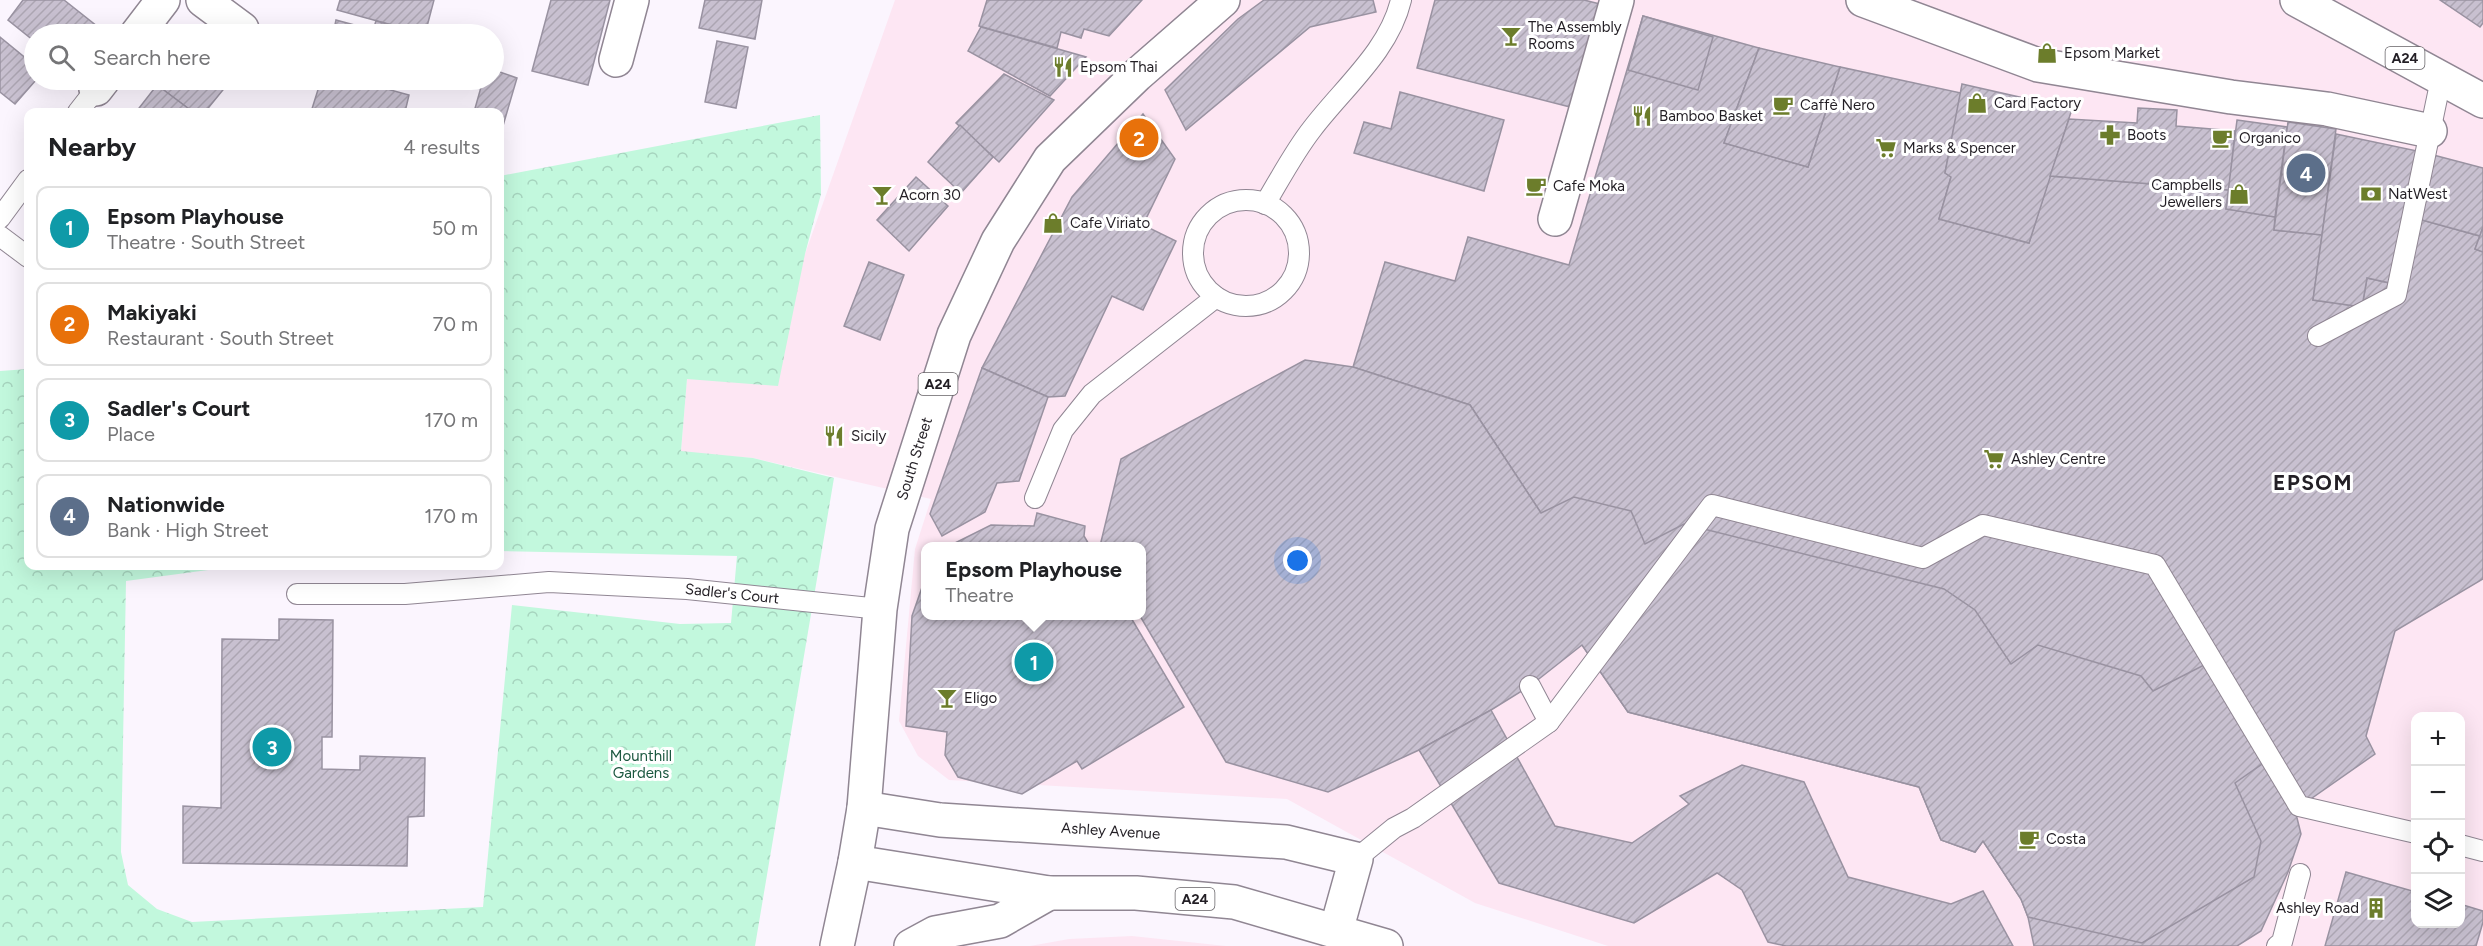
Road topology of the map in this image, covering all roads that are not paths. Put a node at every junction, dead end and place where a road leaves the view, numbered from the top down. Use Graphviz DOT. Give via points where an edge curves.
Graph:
graph roads {
  1 [pos="163,0"];
  2 [pos="632,0"];
  3 [pos="1223,0"];
  4 [pos="1401,0"];
  5 [pos="1617,0"];
  6 [pos="1863,0"];
  7 [pos="2297,0"];
  8 [pos="145,24"];
  9 [pos="616,60"];
  10 [pos="2441,79"];
  11 [pos="2483,101"];
  12 [pos="2430,131"];
  13 [pos="24,185"];
  14 [pos="1265,204"];
  15 [pos="0,218"];
  16 [pos="1555,219"];
  17 [pos="0,236"];
  18 [pos="24,254"];
  19 [pos="1216,297"];
  20 [pos="2318,336"];
  21 [pos="1035,498"];
  22 [pos="297,594"];
  23 [pos="880,609"];
  24 [pos="1530,686"];
  25 [pos="1549,722"];
  26 [pos="864,808"];
  27 [pos="2411,832"];
  28 [pos="2465,846"];
  29 [pos="2483,851"];
  30 [pos="1356,859"];
  31 [pos="855,862"];
  32 [pos="2300,874"];
  33 [pos="1049,893"];
  34 [pos="1338,938"];
  35 [pos="837,946"];
  36 [pos="910,946"];
  37 [pos="1386,946"];
  38 [pos="2277,946"];
  1 -- 8 [label="main road"];
  2 -- 9 [label="main road"];
  3 -- 23 [label="main road, South Street / A24" via="1050,159 998,241 954,335 892,529"];
  4 -- 14 [label="lane" via="1397,19 1370,60 1311,130"];
  5 -- 16 [label="main road"];
  6 -- 12 [label="main road" via="2038,65 2327,108"];
  7 -- 10 [label="main road, A24"];
  10 -- 11 [label="main road, A24"];
  10 -- 12 [label="lane"];
  12 -- 20 [label="lane" via="2396,295"];
  13 -- 15 [label="lane"];
  14 -- 19 [label="lane" via="1247,200 1229,203 1202,223 1192,254 1199,278"];
  14 -- 19 [label="lane" via="1287,220 1294,231 1298,256 1291,281 1265,303 1231,304"];
  17 -- 18 [label="lane"];
  19 -- 21 [label="lane" via="1092,394 1064,430"];
  22 -- 23 [label="lane, Sadler's Court" via="405,594 549,582 687,589"];
  23 -- 26 [label="main road, South Street / A24"];
  24 -- 25 [label="lane"];
  25 -- 27 [label="lane" via="1712,505 1923,558 1983,525 2155,565 2299,806"];
  25 -- 30 [label="lane" via="1394,828"];
  26 -- 30 [label="main road, Ashley Avenue" via="940,819 1286,842"];
  26 -- 31 [label="main road, South Street / A24"];
  28 -- 29 [label="lane"];
  30 -- 34 [label="main road"];
  31 -- 33 [label="main road, A24"];
  31 -- 35 [label="main road, South Street / A24"];
  32 -- 38 [label="lane" via="2282,942"];
  33 -- 34 [label="main road, A24" via="1136,893 1234,902"];
  33 -- 36 [label="main road, A24" via="1000,921 935,933"];
  34 -- 37 [label="main road, A24"];
}
